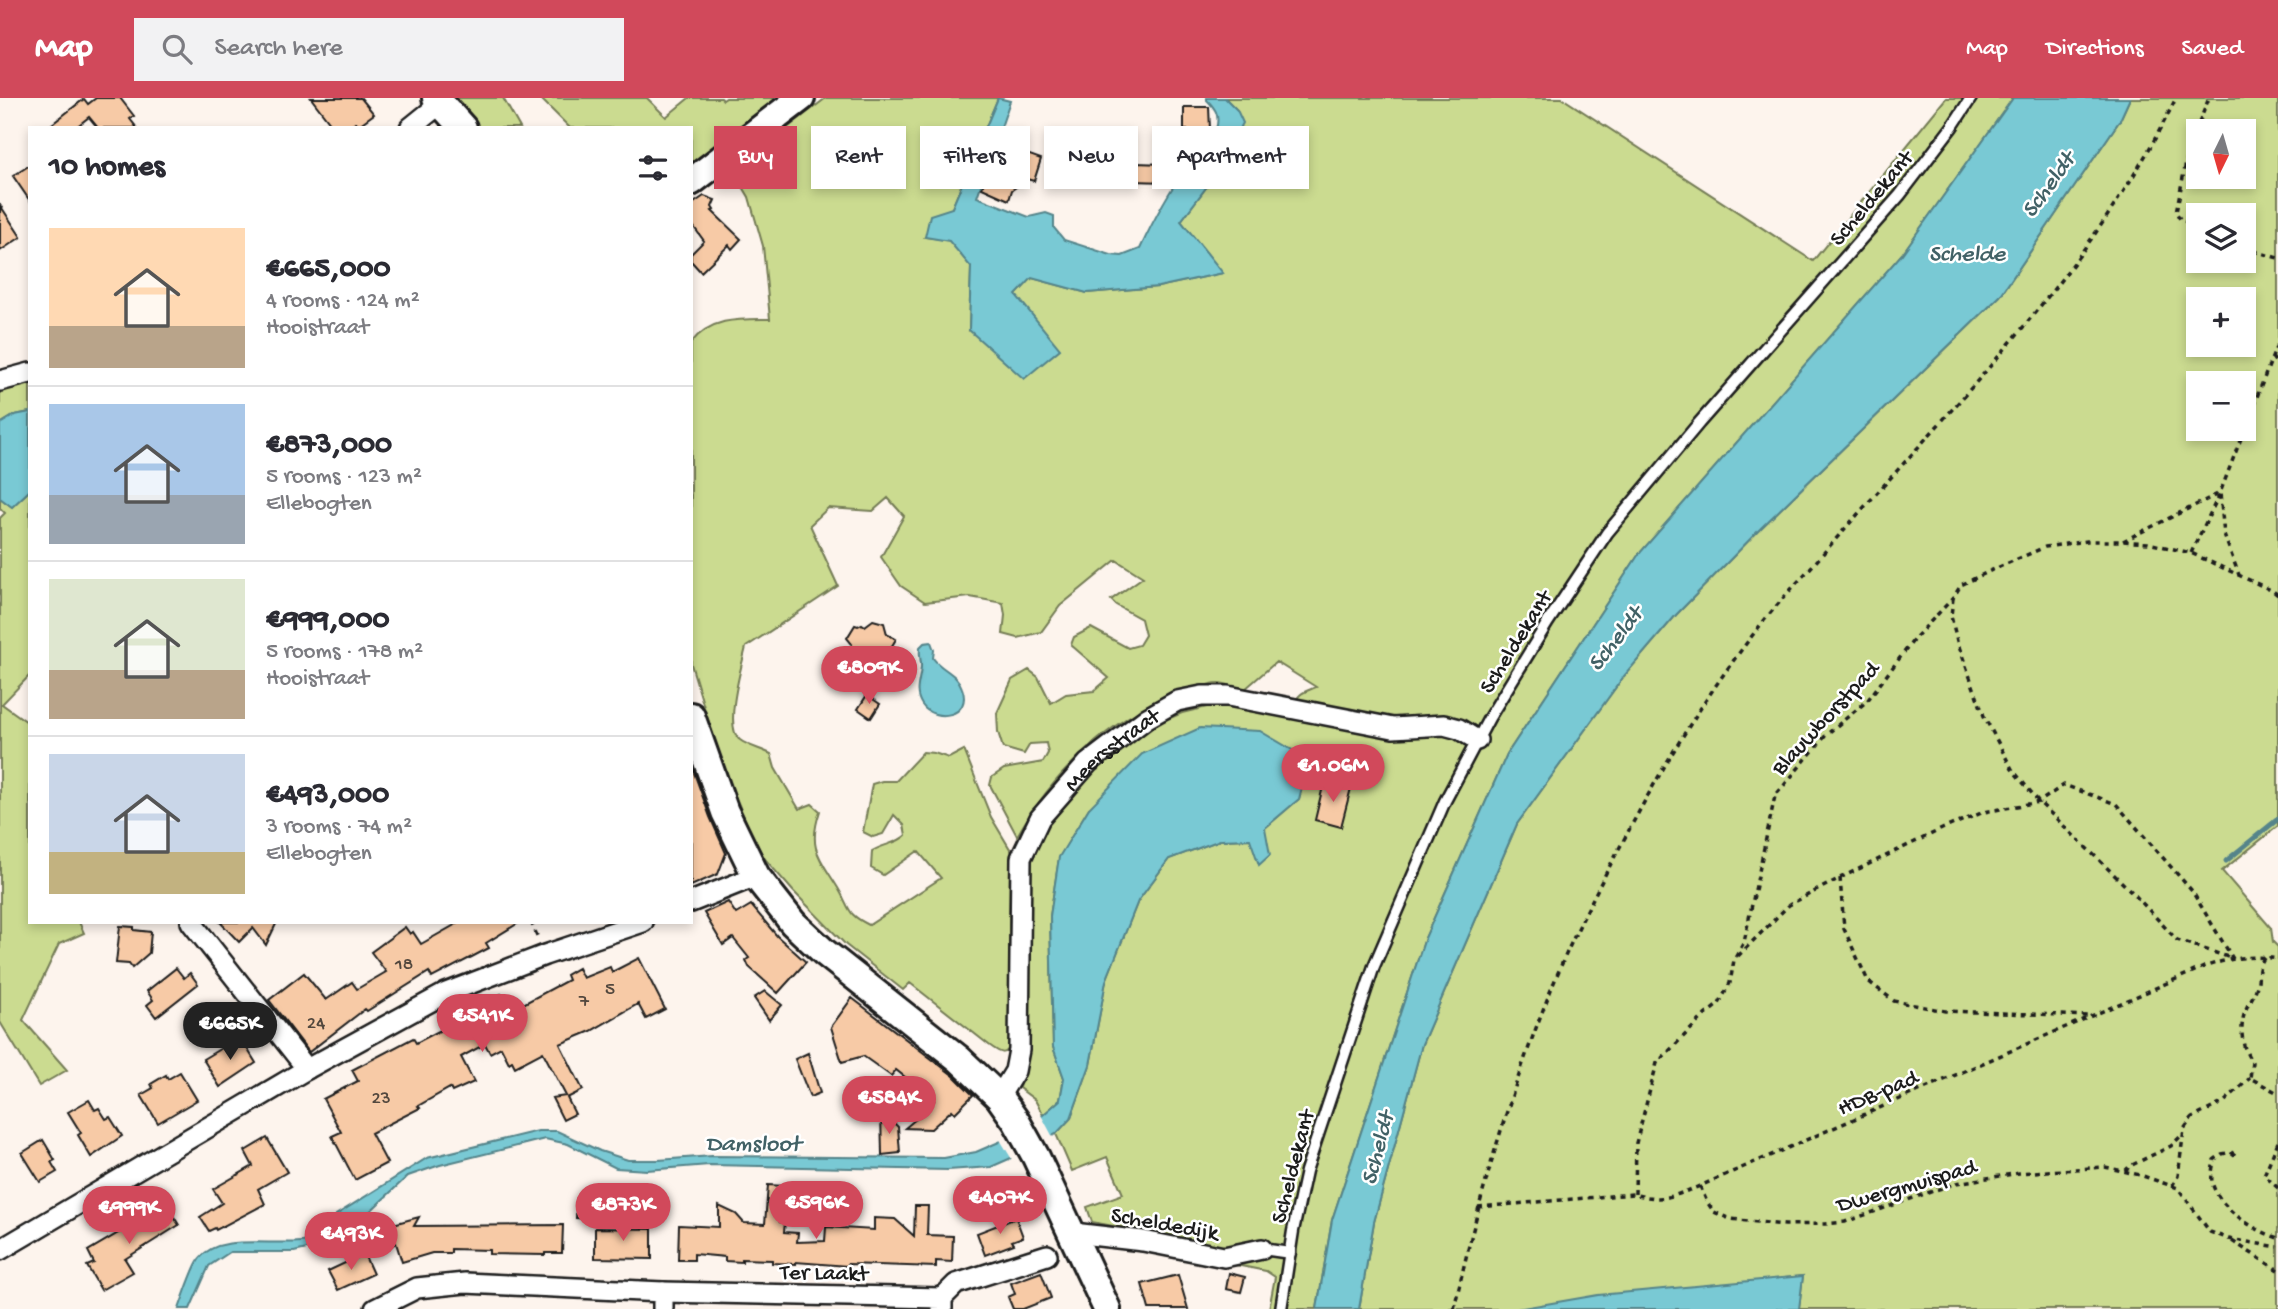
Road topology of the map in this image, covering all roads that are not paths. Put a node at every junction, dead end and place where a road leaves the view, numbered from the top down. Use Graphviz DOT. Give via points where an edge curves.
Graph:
graph roads {
  1 [pos="801,98"];
  2 [pos="1971,98"];
  3 [pos="439,101"];
  4 [pos="412,126"];
  5 [pos="461,126"];
  6 [pos="693,180"];
  7 [pos="28,374"];
  8 [pos="0,381"];
  9 [pos="693,722"];
  10 [pos="1477,740"];
  11 [pos="756,876"];
  12 [pos="693,901"];
  13 [pos="193,924"];
  14 [pos="637,924"];
  15 [pos="307,1069"];
  16 [pos="999,1097"];
  17 [pos="1073,1233"];
  18 [pos="1262,1249"];
  19 [pos="0,1250"];
  20 [pos="1290,1252"];
  21 [pos="1047,1255"];
  22 [pos="663,1300"];
  23 [pos="942,1303"];
  24 [pos="375,1309"];
  25 [pos="1107,1309"];
  26 [pos="1282,1309"];
  1 -- 6 [label="main road"];
  2 -- 10 [label="lane, Scheldekant" via="1900,195 1606,534"];
  3 -- 4 [label="street"];
  3 -- 5 [label="main road"];
  7 -- 8 [label="street"];
  9 -- 11 [label="main road" via="725,812"];
  10 -- 16 [label="street, Meersstraat" via="1444,725 1393,728 1228,696 1177,701 1147,718 1088,763 1040,818 1021,858 1019,1050 1015,1072"];
  10 -- 20 [label="lane, Scheldekant" via="1445,801 1374,966 1306,1171"];
  11 -- 12 [label="street"];
  11 -- 16 [label="main road" via="793,923 824,952 959,1059"];
  13 -- 15 [label="street"];
  14 -- 15 [label="street" via="446,993"];
  15 -- 19 [label="street"];
  16 -- 17 [label="main road" via="1036,1157"];
  17 -- 18 [label="street, Scheldedijk" via="1224,1257"];
  17 -- 25 [label="main road"];
  18 -- 20 [label="lane, Scheldedijk"];
  20 -- 26 [label="lane, Scheldekant"];
  21 -- 23 [label="street, Ter Laakt" via="956,1284"];
  22 -- 23 [label="street, Ter Laakt"];
  22 -- 24 [label="street, Ter Laakt" via="465,1283 417,1288"];
}
